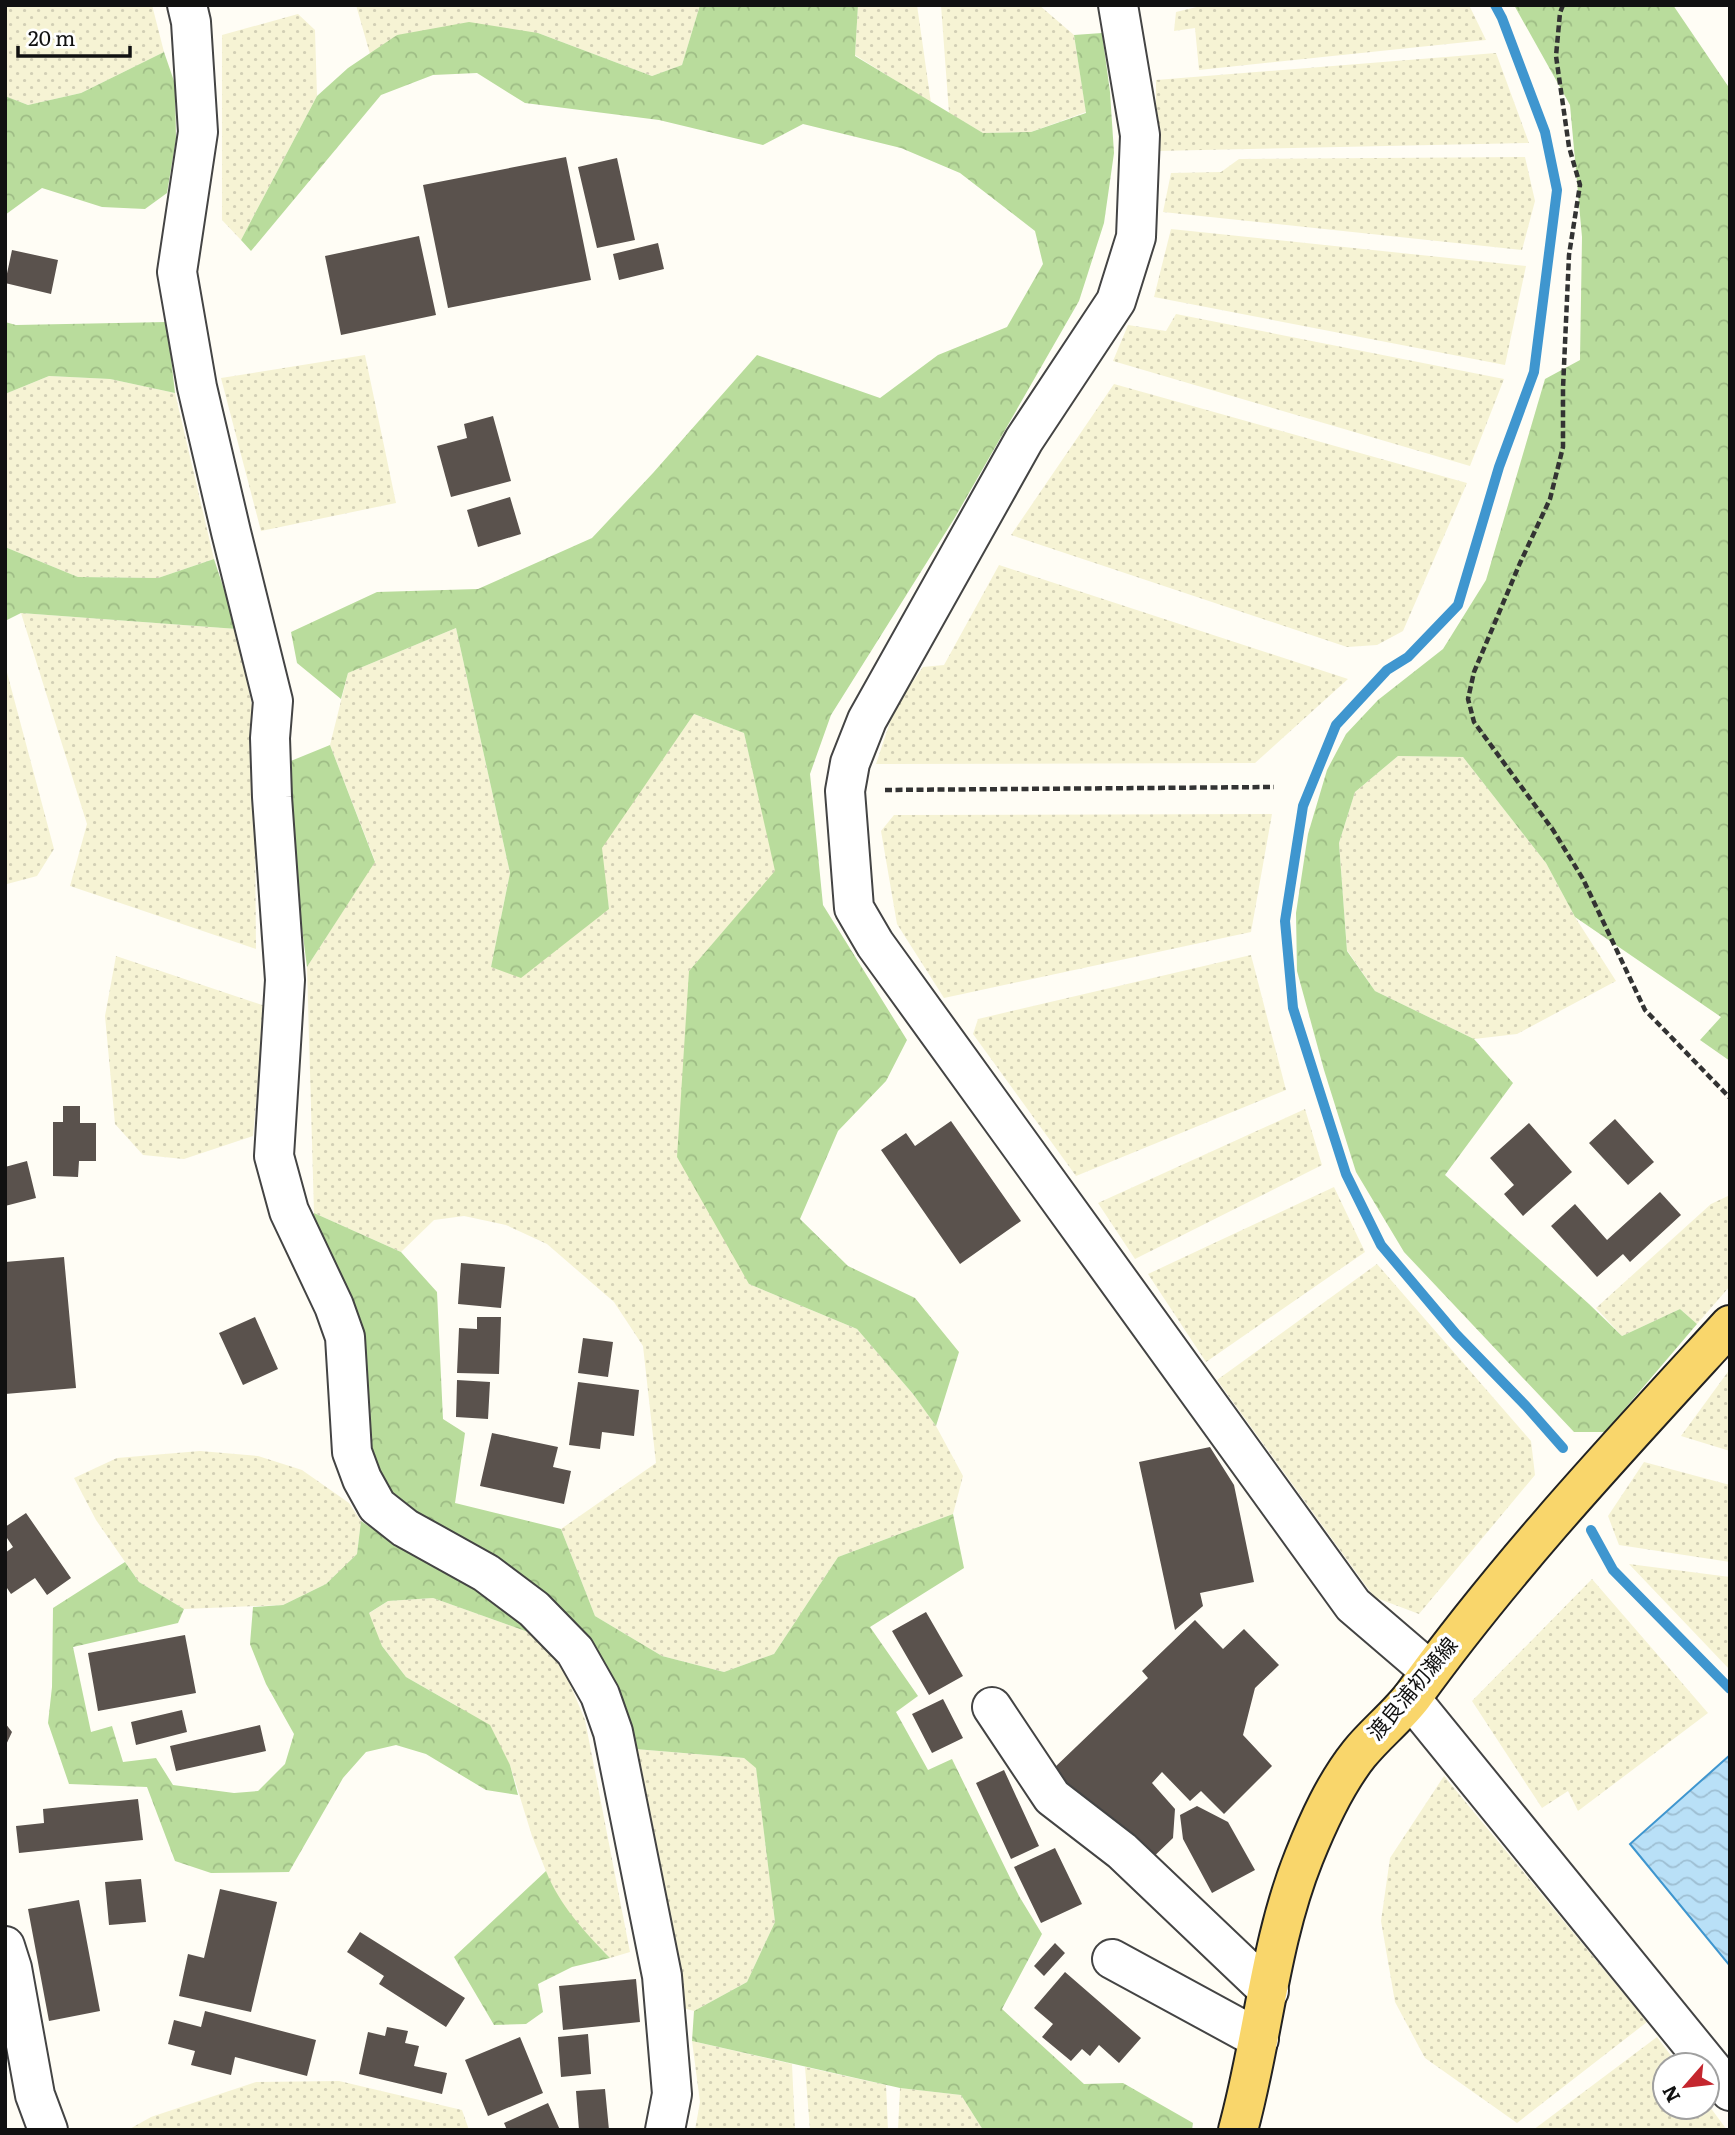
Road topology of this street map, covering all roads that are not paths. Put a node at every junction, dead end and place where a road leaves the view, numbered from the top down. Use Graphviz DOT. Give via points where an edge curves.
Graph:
graph roads {
  1 [pos="187,5"];
  2 [pos="1118,5"];
  3 [pos="1730,1325"];
  4 [pos="1420,1685"];
  5 [pos="992,1707"];
  6 [pos="5,1946"];
  7 [pos="1112,1959"];
  8 [pos="1269,1991"];
  9 [pos="1259,2039"];
  10 [pos="1730,2091"];
  11 [pos="48,2130"];
  12 [pos="666,2130"];
  13 [pos="1238,2130"];
  1 -- 12 [label="street" via="198,132 177,272 197,387 274,701 272,797 285,980 274,1156 289,1211 345,1337 352,1452 377,1506 405,1528 486,1573 534,1609 575,1651 600,1695 613,1732 662,1976 672,2094"];
  2 -- 4 [label="street" via="1140,135 1136,237 1116,301 1024,440 867,720 849,762 845,791 854,908 875,944 1353,1605"];
  3 -- 4 [label="main road, 渡良浦初瀬線" via="1486,1600"];
  4 -- 8 [label="main road, 渡良浦初瀬線" via="1359,1755 1328,1802 1299,1871"];
  4 -- 10 [label="street"];
  5 -- 8 [label="street" via="1052,1797 1122,1851"];
  6 -- 11 [label="street" via="35,2095"];
  7 -- 9 [label="street"];
  8 -- 9 [label="main road, 渡良浦初瀬線"];
  9 -- 13 [label="main road, 渡良浦初瀬線"];
}
